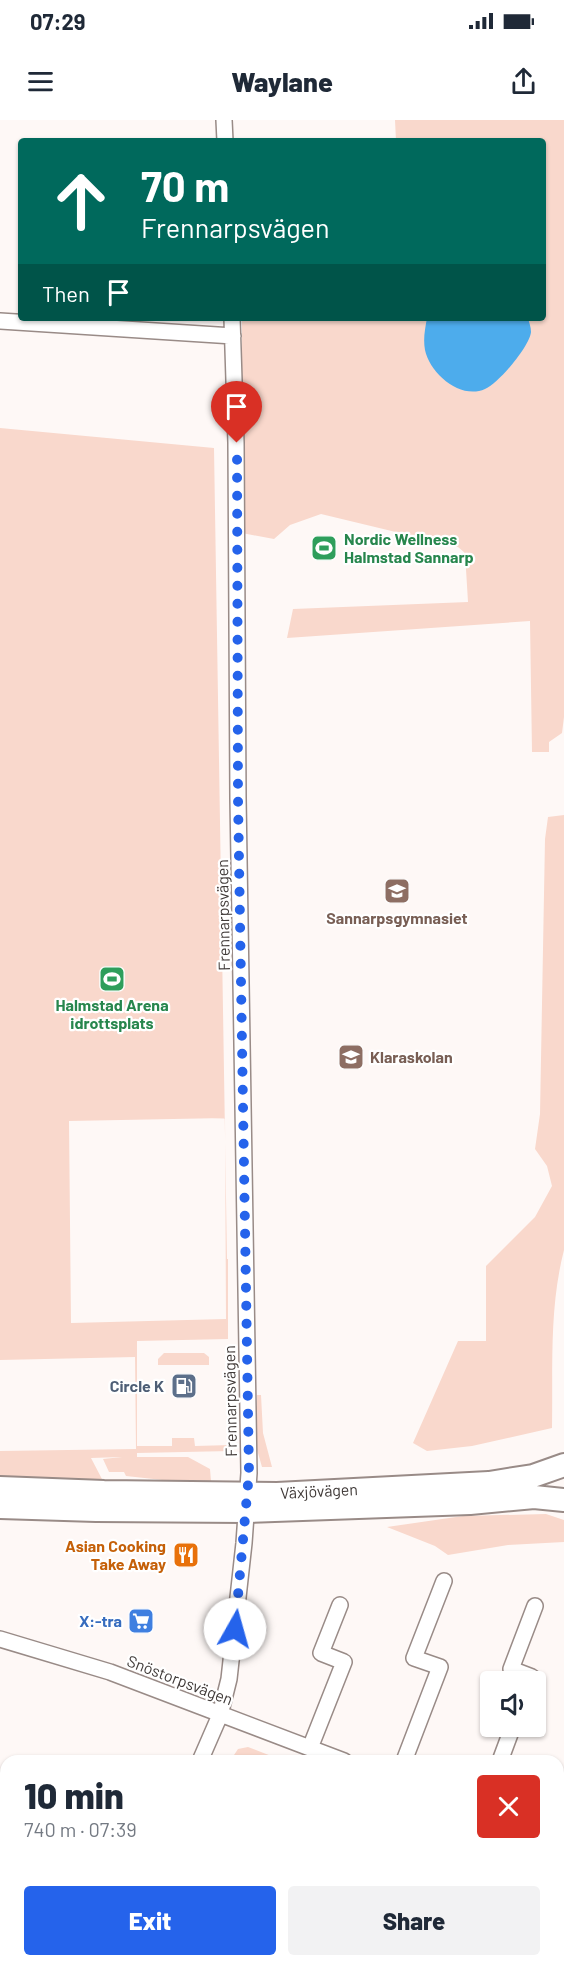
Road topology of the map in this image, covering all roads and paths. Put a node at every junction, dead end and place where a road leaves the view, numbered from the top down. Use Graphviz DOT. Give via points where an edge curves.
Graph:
graph roads {
  1 [pos="224,120"];
  2 [pos="225,138"];
  3 [pos="0,321"];
  4 [pos="232,321"];
  5 [pos="233,336"];
  6 [pos="564,1466"];
  7 [pos="0,1488"];
  8 [pos="564,1499"];
  9 [pos="247,1503"];
  10 [pos="0,1507"];
  11 [pos="444,1581"];
  12 [pos="340,1605"];
  13 [pos="535,1606"];
  14 [pos="0,1640"];
  15 [pos="516,1671"];
  16 [pos="220,1715"];
  17 [pos="509,1737"];
  18 [pos="310,1748"];
  19 [pos="203,1755"];
  20 [pos="328,1755"];
  21 [pos="406,1755"];
  22 [pos="502,1755"];
  1 -- 2 [label="street"];
  3 -- 5 [label="street"];
  4 -- 5 [label="street, Frennarpsvägen"];
  5 -- 9 [label="street, Frennarpsvägen"];
  6 -- 8 [label="highway, Växjövägen" via="560,1480"];
  6 -- 9 [label="highway, Växjövägen" via="489,1483"];
  7 -- 9 [label="highway, Växjövägen"];
  8 -- 9 [label="highway, Växjövägen"];
  9 -- 10 [label="highway, Växjövägen" via="96,1510"];
  9 -- 16 [label="street, Frennarpsvägen" via="229,1679"];
  11 -- 21 [label="street" via="414,1658 440,1667"];
  12 -- 18 [label="street" via="321,1653 344,1662"];
  13 -- 15 [label="street" via="511,1669"];
  14 -- 16 [label="street, Snöstorpsvägen" via="110,1672"];
  16 -- 18 [label="street, Snöstorpsvägen"];
  16 -- 19 [label="street, Frennarpsvägen"];
  17 -- 22 [label="street"];
  18 -- 20 [label="street, Snöstorpsvägen"];
}
